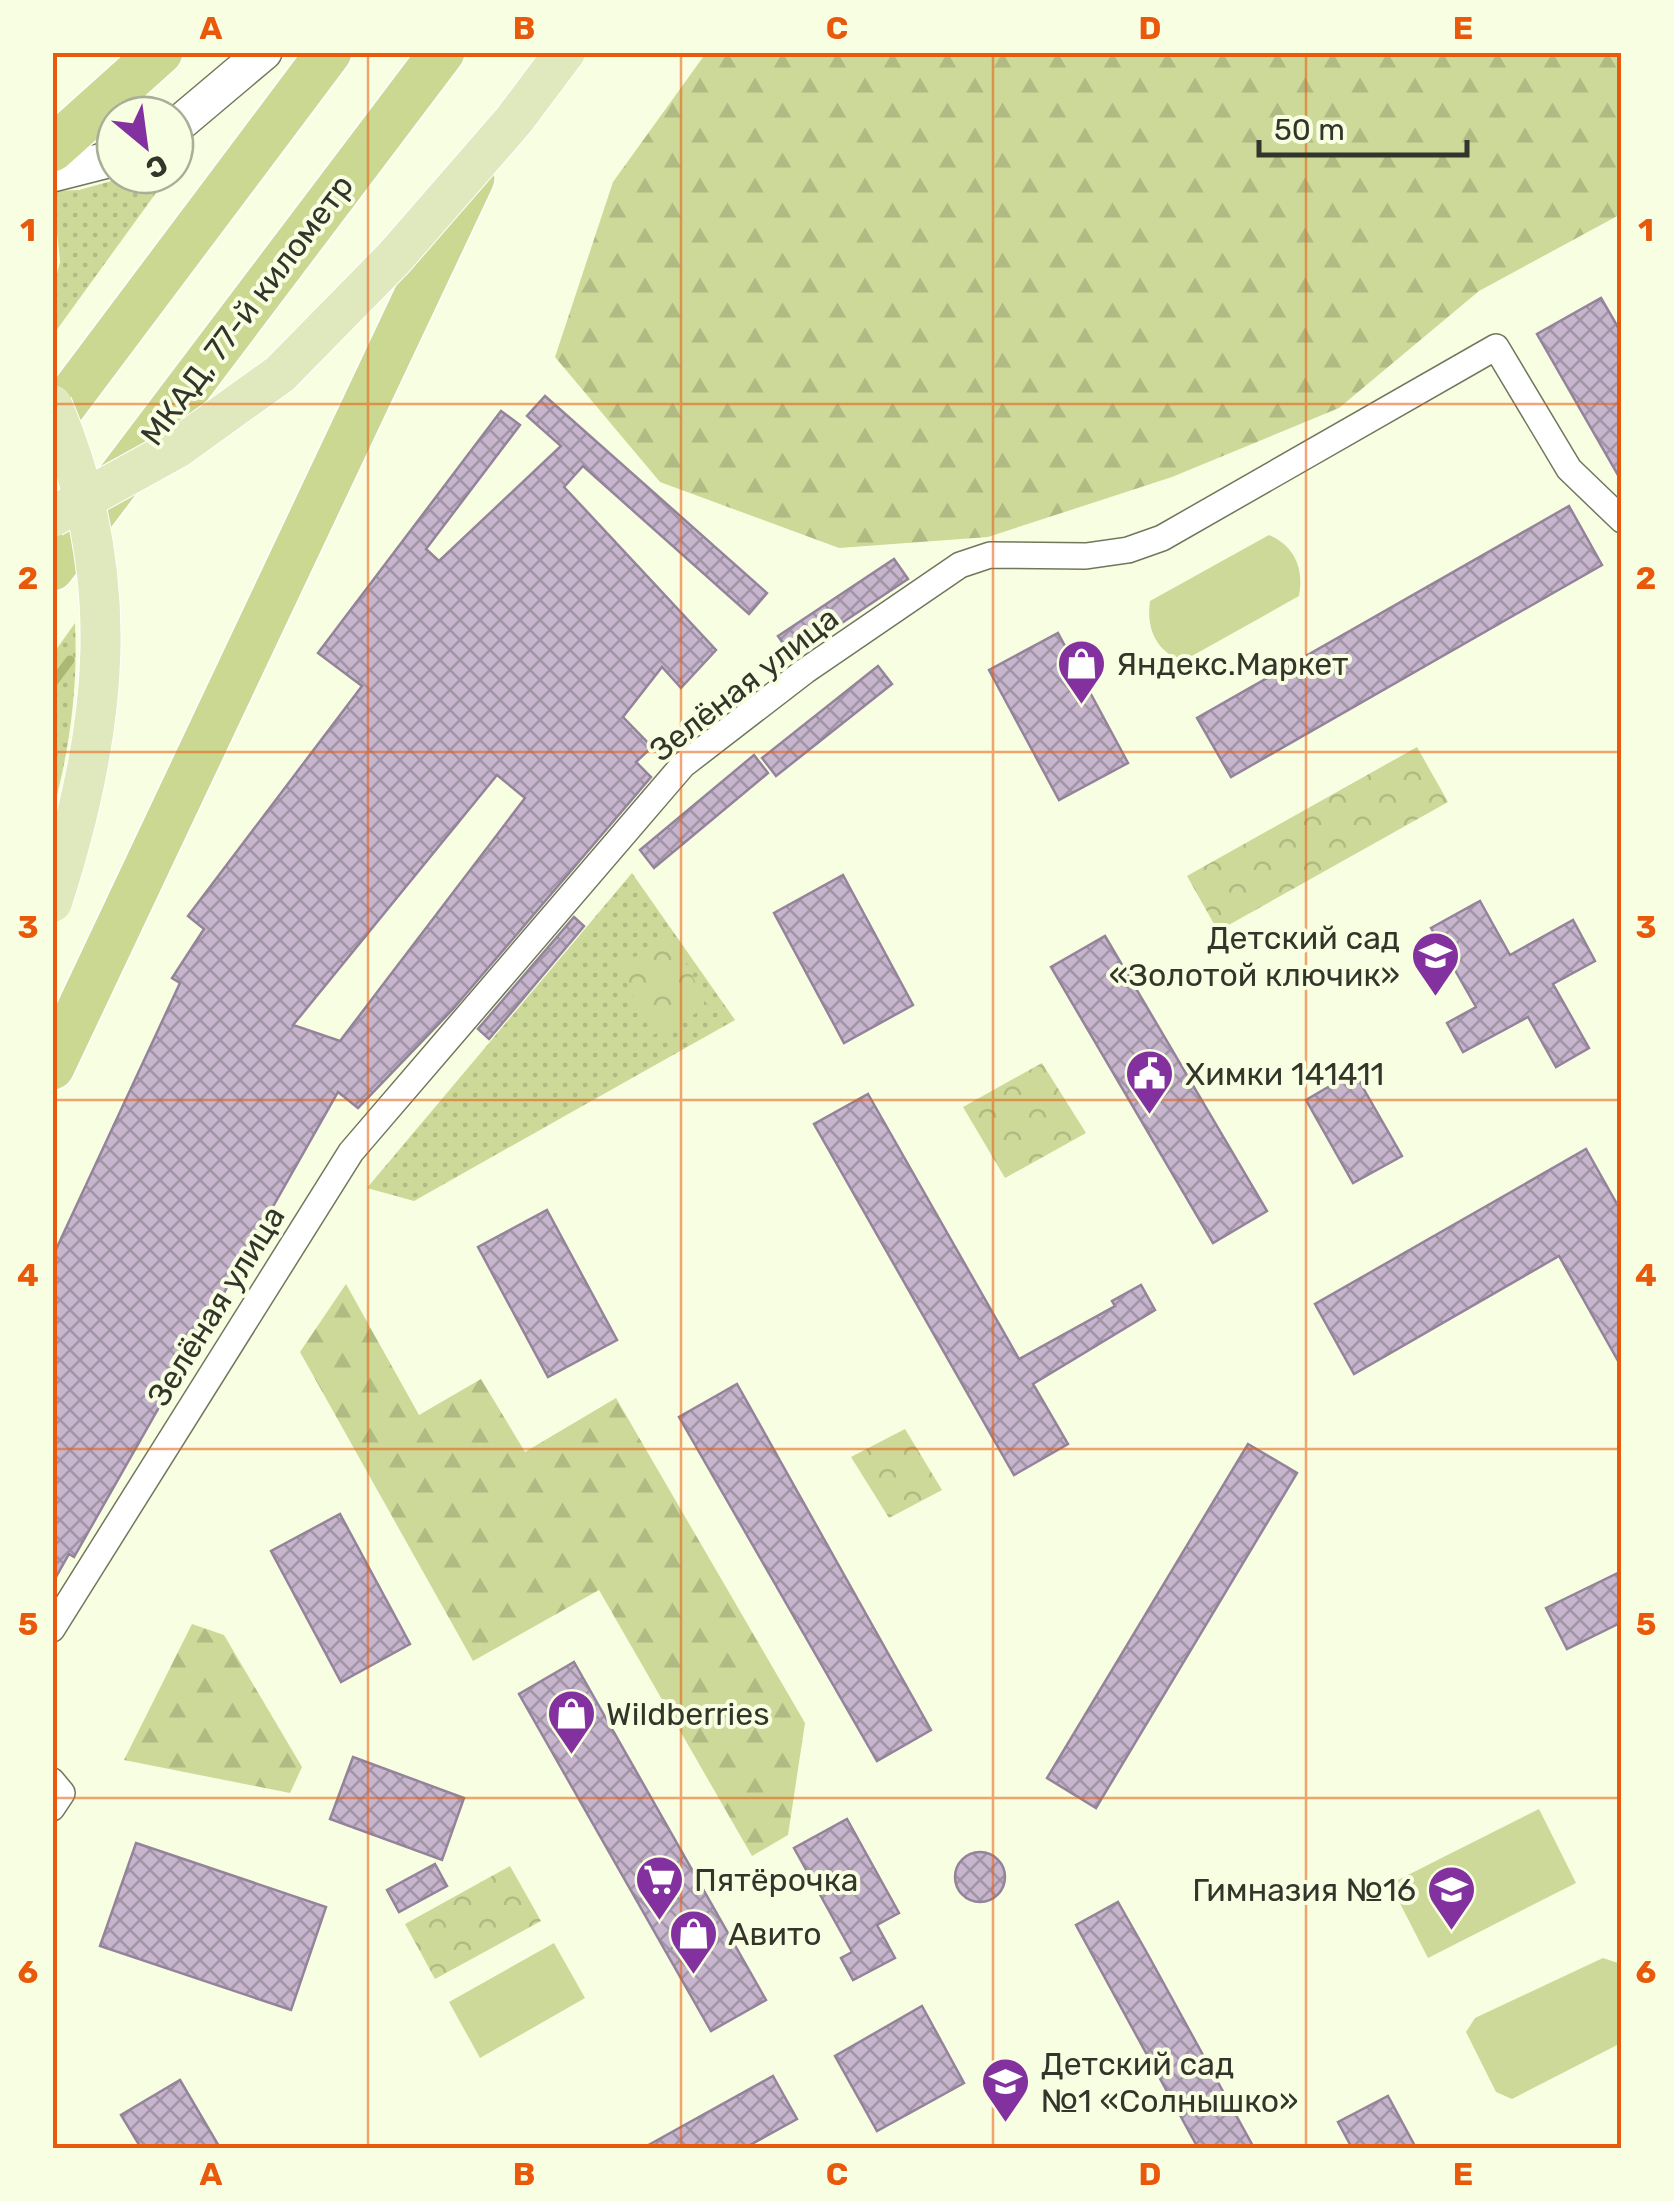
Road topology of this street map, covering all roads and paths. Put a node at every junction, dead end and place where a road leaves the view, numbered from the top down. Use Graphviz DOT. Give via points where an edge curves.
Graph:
graph roads {
  1 [pos="160,52"];
  2 [pos="264,52"];
  3 [pos="328,52"];
  4 [pos="442,52"];
  5 [pos="539,52"];
  6 [pos="565,52"];
  7 [pos="195,112"];
  8 [pos="52,148"];
  9 [pos="95,163"];
  10 [pos="52,174"];
  11 [pos="52,405"];
  12 [pos="52,421"];
  13 [pos="52,517"];
  14 [pos="1622,520"];
  15 [pos="52,568"];
  16 [pos="52,902"];
  17 [pos="83,1008"];
  18 [pos="52,1066"];
  19 [pos="52,1080"];
  20 [pos="52,1628"];
  21 [pos="52,1781"];
  22 [pos="52,1808"];
  1 -- 8 [label="highway"];
  2 -- 7 [label="main road"];
  3 -- 12 [label="highway"];
  4 -- 15 [label="highway, МКАД, 77-й километр"];
  5 -- 17 [label="highway" via="449,222"];
  6 -- 13 [label="main road, bridge" via="394,258 280,374 178,448"];
  9 -- 10 [label="main road"];
  11 -- 16 [label="main road, bridge" via="83,488 100,567 102,658 82,812"];
  14 -- 20 [label="street, Зелёная улица" via="1569,469 1496,346 1162,538 1086,556 990,555 960,565 805,671 684,765 351,1152"];
  17 -- 18 [label="highway"];
  17 -- 19 [label="main road"];
  21 -- 22 [label="street" via="62,1793"];
}
